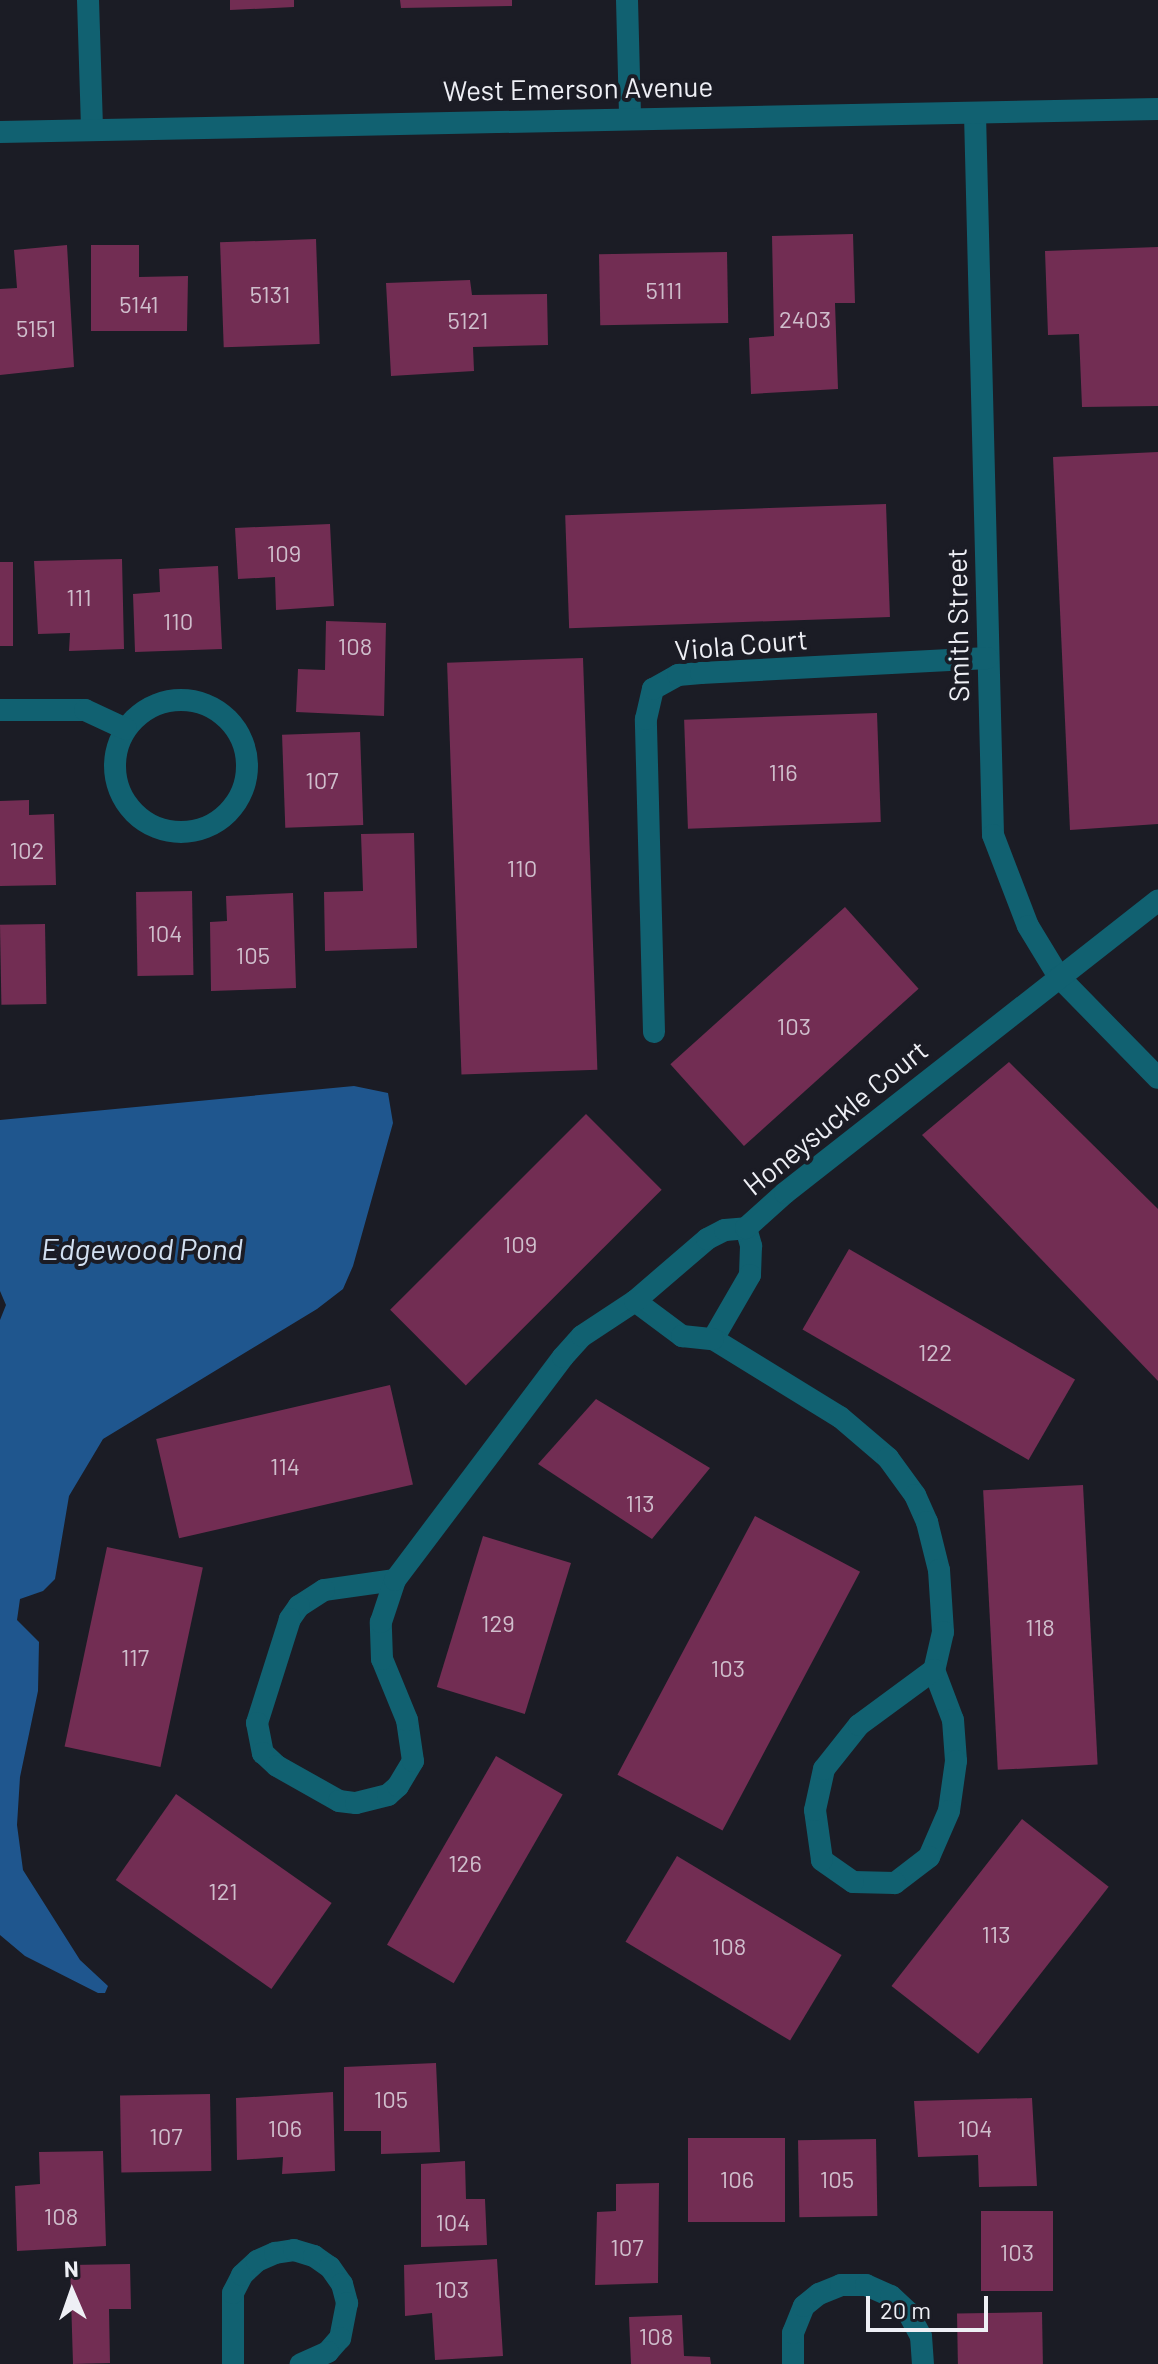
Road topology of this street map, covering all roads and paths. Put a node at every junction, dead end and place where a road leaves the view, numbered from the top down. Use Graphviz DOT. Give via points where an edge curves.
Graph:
graph roads {
  1 [pos="88,0"];
  2 [pos="627,0"];
  3 [pos="1158,109"];
  4 [pos="975,114"];
  5 [pos="630,117"];
  6 [pos="92,127"];
  7 [pos="0,132"];
  8 [pos="988,658"];
  9 [pos="0,710"];
  10 [pos="126,729"];
  11 [pos="1158,901"];
  12 [pos="1059,977"];
  13 [pos="654,1032"];
  14 [pos="1158,1078"];
  15 [pos="746,1228"];
  16 [pos="635,1301"];
  17 [pos="713,1339"];
  18 [pos="395,1580"];
  19 [pos="934,1670"];
  20 [pos="233,2364"];
  21 [pos="301,2364"];
  22 [pos="793,2364"];
  23 [pos="923,2364"];
  1 -- 6 [label="street"];
  2 -- 5 [label="street"];
  3 -- 4 [label="street, West Emerson Avenue"];
  4 -- 5 [label="street, West Emerson Avenue"];
  4 -- 8 [label="street, Smith Street"];
  5 -- 6 [label="street, West Emerson Avenue"];
  6 -- 7 [label="street, West Emerson Avenue"];
  8 -- 12 [label="street, Smith Street" via="993,835 1028,926"];
  8 -- 13 [label="street, Viola Court" via="678,675 653,689 646,719"];
  9 -- 10 [label="street" via="85,710"];
  10 -- 10 [label="street" via="114,763 121,796 138,817 166,831 200,830 228,813 242,794 247,759 243,742 219,712 188,701 165,701 144,711"];
  11 -- 12 [label="street, Honeysuckle Court"];
  12 -- 14 [label="street, Smith Street"];
  12 -- 15 [label="street, Honeysuckle Court"];
  15 -- 16 [label="street, Honeysuckle Court" via="707,1239"];
  15 -- 17 [label="street" via="750,1275"];
  16 -- 17 [label="street" via="682,1336"];
  16 -- 18 [label="street, Honeysuckle Court" via="582,1336 563,1357"];
  17 -- 19 [label="street" via="840,1417 903,1477 927,1522 939,1570 943,1632"];
  18 -- 18 [label="street, Honeysuckle Court" via="324,1590 299,1606 290,1619 257,1723 263,1753 339,1801 356,1803 388,1795 413,1761 407,1720 382,1659 381,1622"];
  19 -- 19 [label="street" via="859,1725 824,1769 815,1810 822,1860 853,1882 895,1883 929,1857 949,1811 956,1761 953,1720"];
  20 -- 21 [label="street" via="233,2293 242,2275 257,2261 294,2250 330,2267 347,2303 340,2338 328,2352"];
  22 -- 23 [label="street" via="793,2333 804,2306 841,2285 866,2285 891,2296 908,2312 921,2336"];
}
